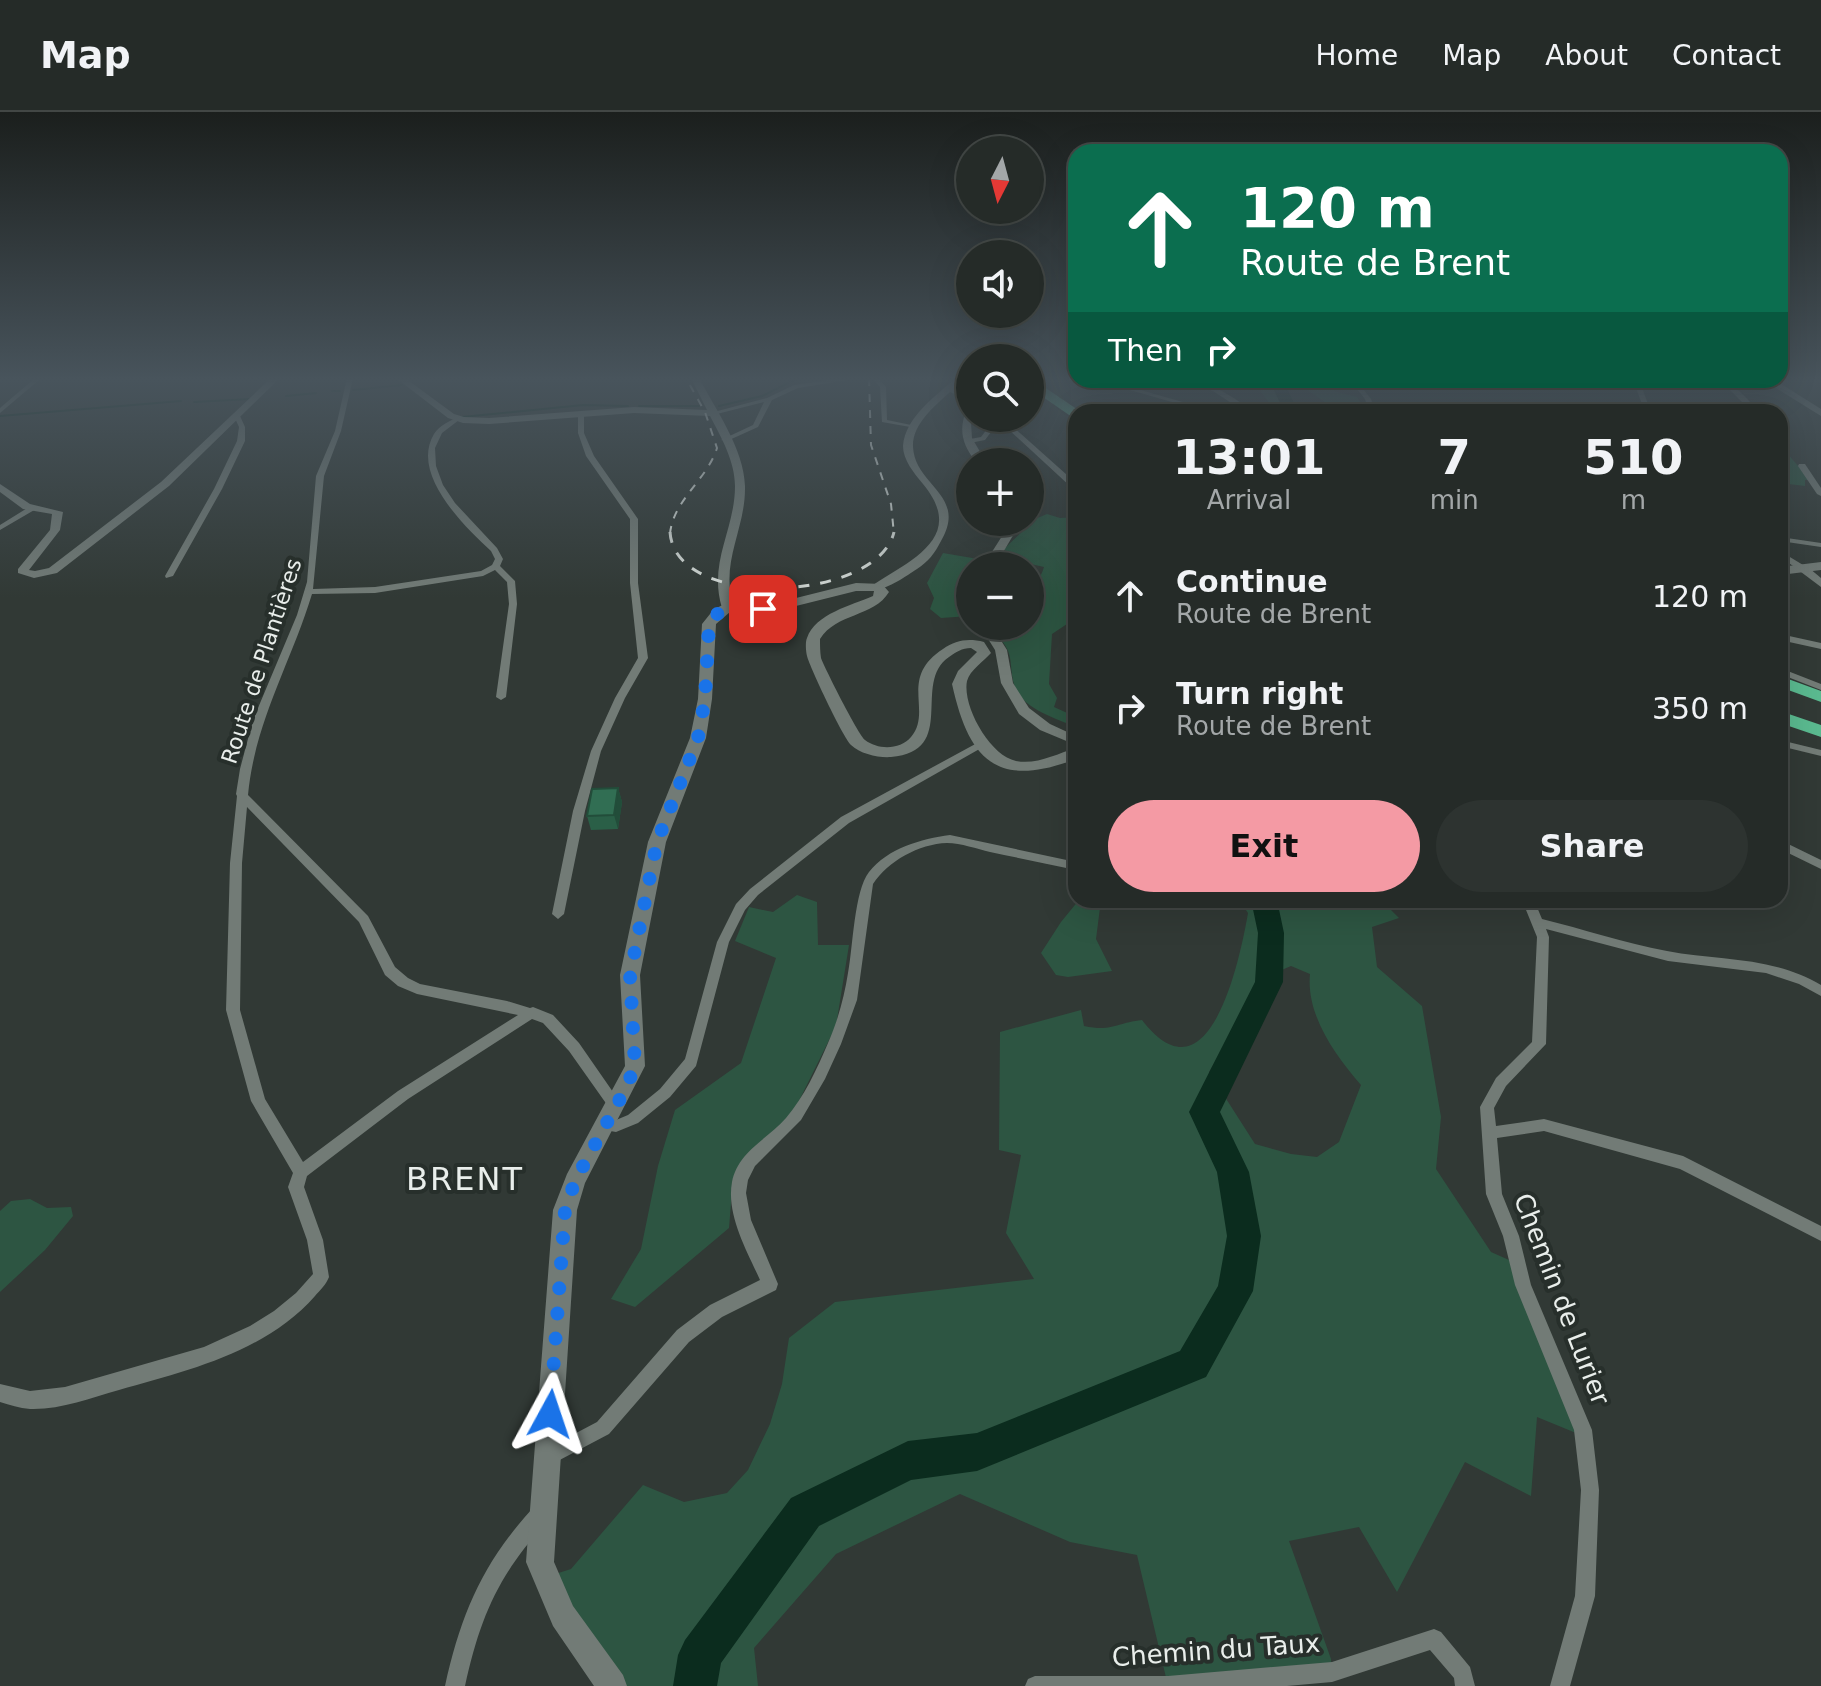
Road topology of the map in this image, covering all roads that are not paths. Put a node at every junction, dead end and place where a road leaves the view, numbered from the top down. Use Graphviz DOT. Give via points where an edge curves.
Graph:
graph roads {
  1 [pos="204,451"];
  2 [pos="236,451"];
  3 [pos="330,451"];
  4 [pos="430,451"];
  5 [pos="588,451"];
  6 [pos="729,451"];
  7 [pos="910,451"];
  8 [pos="1037,451"];
  9 [pos="1802,466"];
  10 [pos="1068,480"];
  11 [pos="0,487"];
  12 [pos="1821,494"];
  13 [pos="32,509"];
  14 [pos="0,528"];
  15 [pos="1788,540"];
  16 [pos="1821,545"];
  17 [pos="1788,558"];
  18 [pos="496,566"];
  19 [pos="1821,566"];
  20 [pos="1805,570"];
  21 [pos="1788,571"];
  22 [pos="169,576"];
  23 [pos="1788,579"];
  24 [pos="1821,584"];
  25 [pos="877,587"];
  26 [pos="308,592"];
  27 [pos="728,608"];
  28 [pos="1788,639"];
  29 [pos="995,640"];
  30 [pos="1821,646"];
  31 [pos="1788,674"];
  32 [pos="1788,684"];
  33 [pos="1821,687"];
  34 [pos="501,697"];
  35 [pos="1821,697"];
  36 [pos="1788,709"];
  37 [pos="1821,719"];
  38 [pos="1788,720"];
  39 [pos="1821,731"];
  40 [pos="1068,737"];
  41 [pos="979,745"];
  42 [pos="1788,745"];
  43 [pos="1821,753"];
  44 [pos="1068,757"];
  45 [pos="241,794"];
  46 [pos="1788,848"];
  47 [pos="1068,864"];
  48 [pos="1821,865"];
  49 [pos="1531,908"];
  50 [pos="558,914"];
  51 [pos="1537,922"];
  52 [pos="1821,991"];
  53 [pos="533,1012"];
  54 [pos="609,1115"];
  55 [pos="1489,1133"];
  56 [pos="301,1172"];
  57 [pos="1821,1234"];
  58 [pos="0,1393"];
  59 [pos="545,1459"];
  60 [pos="541,1514"];
  61 [pos="455,1686"];
  62 [pos="612,1686"];
  63 [pos="1035,1686"];
  64 [pos="1465,1686"];
  65 [pos="1560,1686"];
  1 -- 13 [label="street" via="81,553 53,571 34,575 22,571 55,530 58,512"];
  2 -- 22 [label="street"];
  3 -- 26 [label="street, Route de Plantières" via="316,500 316,555"];
  4 -- 18 [label="street" via="434,476 449,504 494,550"];
  5 -- 50 [label="street" via="634,519 634,583 643,658 596,751"];
  6 -- 27 [label="street" via="740,482 721,582"];
  7 -- 25 [label="street" via="911,461 946,508 946,523 918,563"];
  8 -- 10 [label="street"];
  9 -- 12 [label="street"];
  11 -- 13 [label="street"];
  13 -- 14 [label="street"];
  15 -- 16 [label="street"];
  17 -- 20 [label="street"];
  18 -- 26 [label="street" via="483,573 375,590"];
  18 -- 34 [label="street" via="511,581 513,604"];
  19 -- 20 [label="main road"];
  20 -- 21 [label="main road"];
  20 -- 23 [label="main road"];
  20 -- 24 [label="street"];
  25 -- 27 [label="main road" via="856,587 768,609"];
  25 -- 41 [label="main road" via="883,593 878,599 833,618 813,639 814,657 852,737 866,749 882,752 915,741 925,719 927,672 953,647 970,643 984,653 959,684"];
  26 -- 45 [label="street, Route de Plantières" via="258,720"];
  27 -- 54 [label="main road" via="709,624 698,738 652,865 630,975 635,1066"];
  28 -- 30 [label="street"];
  29 -- 40 [label="street" via="1018,704 1037,722"];
  31 -- 33 [label="street"];
  32 -- 35 [label="highway"];
  36 -- 37 [label="highway"];
  38 -- 39 [label="highway"];
  41 -- 44 [label="main road" via="1001,763 1025,767"];
  41 -- 54 [label="street" via="845,820 754,892 723,942 697,1046 686,1069 633,1119 616,1126"];
  42 -- 43 [label="street"];
  45 -- 53 [label="street" via="364,919 390,971 403,982"];
  45 -- 56 [label="street, Route de Plantières" via="233,1010 258,1101"];
  46 -- 48 [label="street"];
  47 -- 59 [label="street" via="950,839 905,852 873,873 850,1001 837,1039 795,1119 746,1165 741,1177 743,1219 770,1284 716,1311 683,1336 603,1428"];
  49 -- 51 [label="street, Chemin de Lurier"];
  51 -- 52 [label="street" via="1668,956 1784,970"];
  51 -- 55 [label="street, Chemin de Lurier" via="1543,937 1539,1044 1494,1094 1487,1107"];
  53 -- 54 [label="street" via="559,1028"];
  53 -- 56 [label="street" via="403,1095"];
  54 -- 59 [label="main road" via="565,1210"];
  55 -- 57 [label="street" via="1544,1125 1683,1163"];
  55 -- 65 [label="street, Chemin de Lurier" via="1494,1194 1523,1285 1583,1430 1590,1490 1585,1596"];
  56 -- 58 [label="street" via="296,1187 315,1240 321,1277 306,1297 268,1325 190,1363 81,1392 29,1400"];
  59 -- 60 [label="main road"];
  60 -- 61 [label="street" via="513,1542 485,1590"];
  60 -- 62 [label="main road" via="540,1562 563,1616"];
  63 -- 64 [label="street, Chemin du Taux" via="1168,1686 1332,1672 1434,1639 1463,1674"];
}
